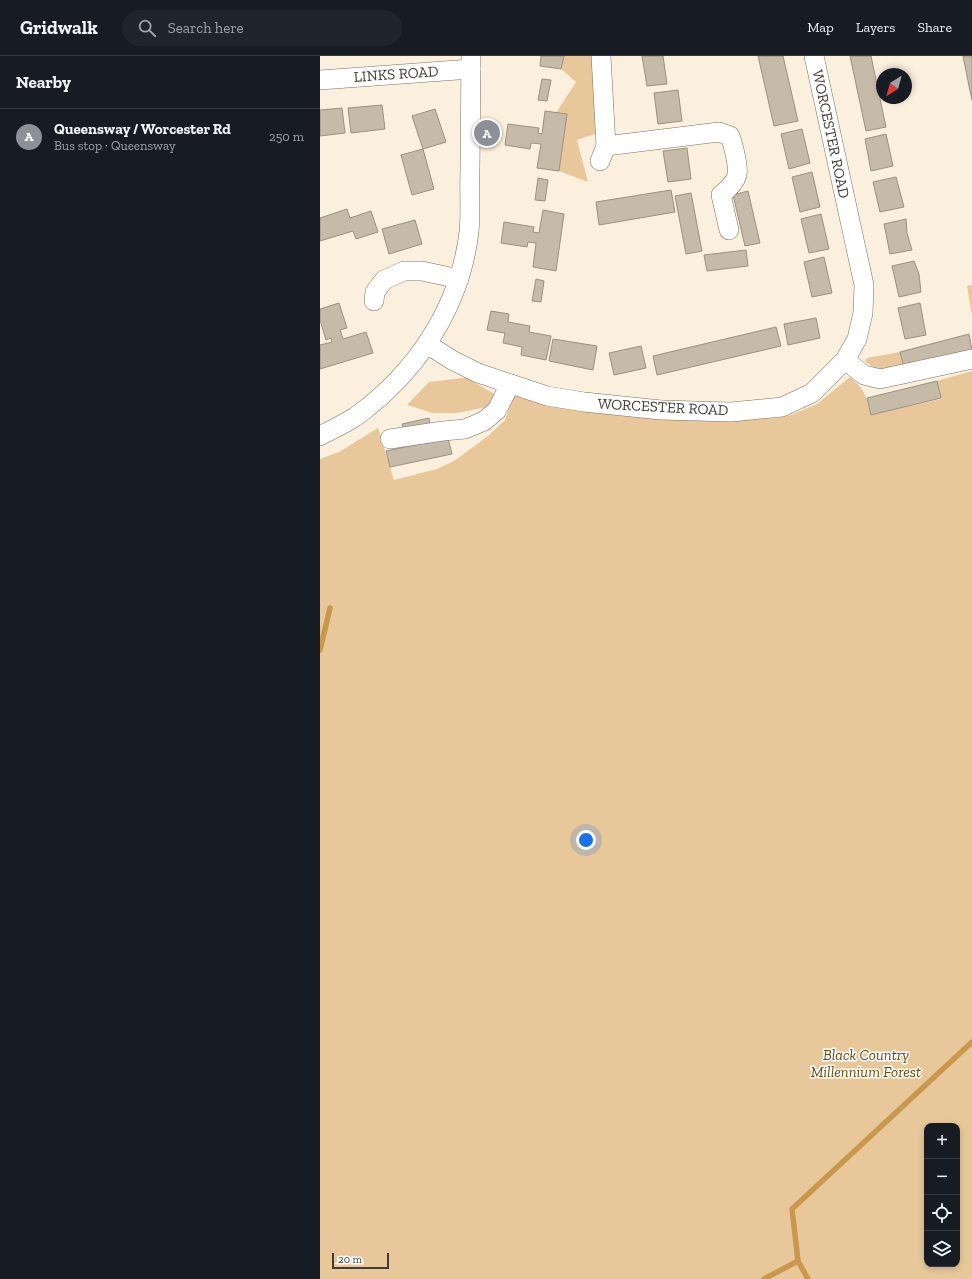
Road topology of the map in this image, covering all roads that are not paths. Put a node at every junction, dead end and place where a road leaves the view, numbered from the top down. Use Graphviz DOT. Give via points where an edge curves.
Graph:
graph roads {
  1 [pos="601,56"];
  2 [pos="814,56"];
  3 [pos="471,63"];
  4 [pos="320,80"];
  5 [pos="729,230"];
  6 [pos="459,279"];
  7 [pos="374,302"];
  8 [pos="427,344"];
  9 [pos="845,360"];
  10 [pos="972,360"];
  11 [pos="510,384"];
  12 [pos="320,436"];
  13 [pos="390,440"];
  1 -- 5 [label="street" via="603,154 718,132 730,136 734,146 737,175 730,188 721,195"];
  2 -- 9 [label="street, WORCESTER ROAD" via="864,285 864,312 857,339"];
  3 -- 4 [label="street, LINKS ROAD"];
  3 -- 6 [label="street" via="469,232"];
  6 -- 7 [label="street" via="404,271 384,280 374,292"];
  6 -- 8 [label="street" via="441,322"];
  8 -- 11 [label="street, WORCESTER ROAD" via="478,373"];
  8 -- 12 [label="street" via="391,387 354,418"];
  9 -- 10 [label="street" via="864,375 880,379"];
  9 -- 11 [label="street, WORCESTER ROAD" via="812,393 782,407 731,412 661,410 584,402 547,396"];
  11 -- 13 [label="street" via="497,410 484,421 465,429"];
}
